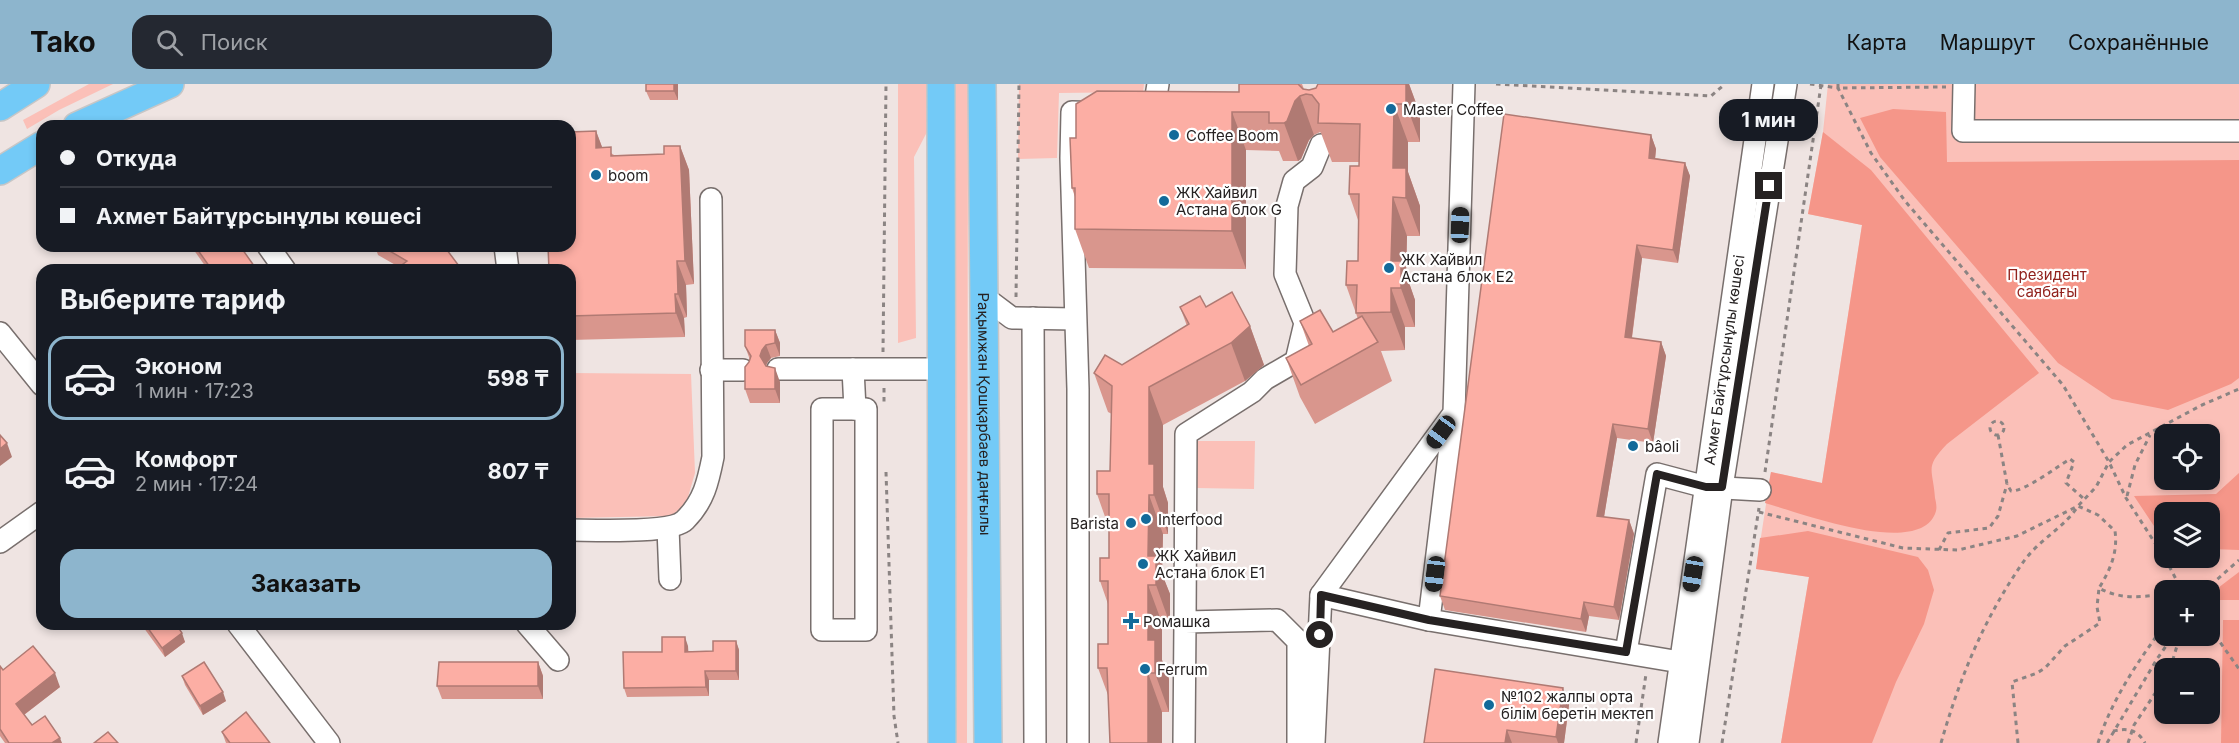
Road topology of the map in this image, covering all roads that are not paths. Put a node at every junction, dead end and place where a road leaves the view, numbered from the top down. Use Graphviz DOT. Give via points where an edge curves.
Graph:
graph roads {
  1 [pos="36,84"];
  2 [pos="171,84"];
  3 [pos="941,84"];
  4 [pos="982,84"];
  5 [pos="1158,84"];
  6 [pos="1464,84"];
  7 [pos="1763,84"];
  8 [pos="1786,84"];
  9 [pos="1964,85"];
  10 [pos="0,107"];
  11 [pos="90,120"];
  12 [pos="2239,131"];
  13 [pos="1321,145"];
  14 [pos="36,149"];
  15 [pos="3,164"];
  16 [pos="711,199"];
  17 [pos="984,297"];
  18 [pos="1033,318"];
  19 [pos="1075,319"];
  20 [pos="0,333"];
  21 [pos="778,369"];
  22 [pos="853,369"];
  23 [pos="941,369"];
  24 [pos="711,370"];
  25 [pos="743,370"];
  26 [pos="36,378"];
  27 [pos="855,409"];
  28 [pos="1454,413"];
  29 [pos="1714,487"];
  30 [pos="1760,490"];
  31 [pos="36,516"];
  32 [pos="668,528"];
  33 [pos="576,530"];
  34 [pos="0,542"];
  35 [pos="670,579"];
  36 [pos="1321,595"];
  37 [pos="1429,620"];
  38 [pos="1185,622"];
  39 [pos="243,630"];
  40 [pos="532,630"];
  41 [pos="1626,652"];
  42 [pos="558,660"];
  43 [pos="1680,662"];
  44 [pos="938,742"];
  45 [pos="329,743"];
  46 [pos="988,743"];
  47 [pos="1035,743"];
  48 [pos="1078,743"];
  49 [pos="1184,743"];
  50 [pos="1298,743"];
  51 [pos="1314,743"];
  52 [pos="1669,743"];
  53 [pos="1688,743"];
  1 -- 10 [label="main road"];
  2 -- 11 [label="main road"];
  3 -- 23 [label="main road"];
  4 -- 17 [label="main road, Рақымжан Қошқарбаев даңғылы"];
  5 -- 19 [label="street" via="1153,116 1072,112"];
  6 -- 28 [label="street"];
  7 -- 29 [label="street, Ахмет Байтұрсынұлы көшесі"];
  8 -- 29 [label="street, Ахмет Байтұрсынұлы көшесі"];
  9 -- 12 [label="street" via="1963,131"];
  13 -- 38 [label="street" via="1312,167 1294,181 1287,206 1285,274 1305,323 1296,361 1186,434"];
  14 -- 15 [label="main road"];
  16 -- 24 [label="street"];
  17 -- 18 [label="street" via="1012,318"];
  17 -- 46 [label="main road, Рақымжан Қошқарбаев даңғылы"];
  18 -- 19 [label="street"];
  18 -- 47 [label="street"];
  19 -- 48 [label="street"];
  20 -- 26 [label="street"];
  21 -- 22 [label="street"];
  22 -- 23 [label="street"];
  22 -- 27 [label="street"];
  23 -- 44 [label="main road"];
  24 -- 25 [label="street"];
  24 -- 32 [label="street" via="713,457 706,491 684,522"];
  27 -- 27 [label="street" via="866,409 866,630 822,630 822,409"];
  28 -- 36 [label="street"];
  28 -- 37 [label="street"];
  29 -- 30 [label="street"];
  29 -- 41 [label="street" via="1657,474"];
  29 -- 43 [label="street, Ахмет Байтұрсынұлы көшесі"];
  29 -- 53 [label="street, Ахмет Байтұрсынұлы көшесі"];
  31 -- 34 [label="street"];
  32 -- 33 [label="street"];
  32 -- 35 [label="street"];
  36 -- 37 [label="street"];
  36 -- 51 [label="street"];
  37 -- 41 [label="street"];
  38 -- 49 [label="street"];
  38 -- 50 [label="street" via="1277,620 1298,640"];
  39 -- 45 [label="street"];
  40 -- 42 [label="street"];
  41 -- 43 [label="street"];
  43 -- 52 [label="street, Ахмет Байтұрсынұлы көшесі"];
}
